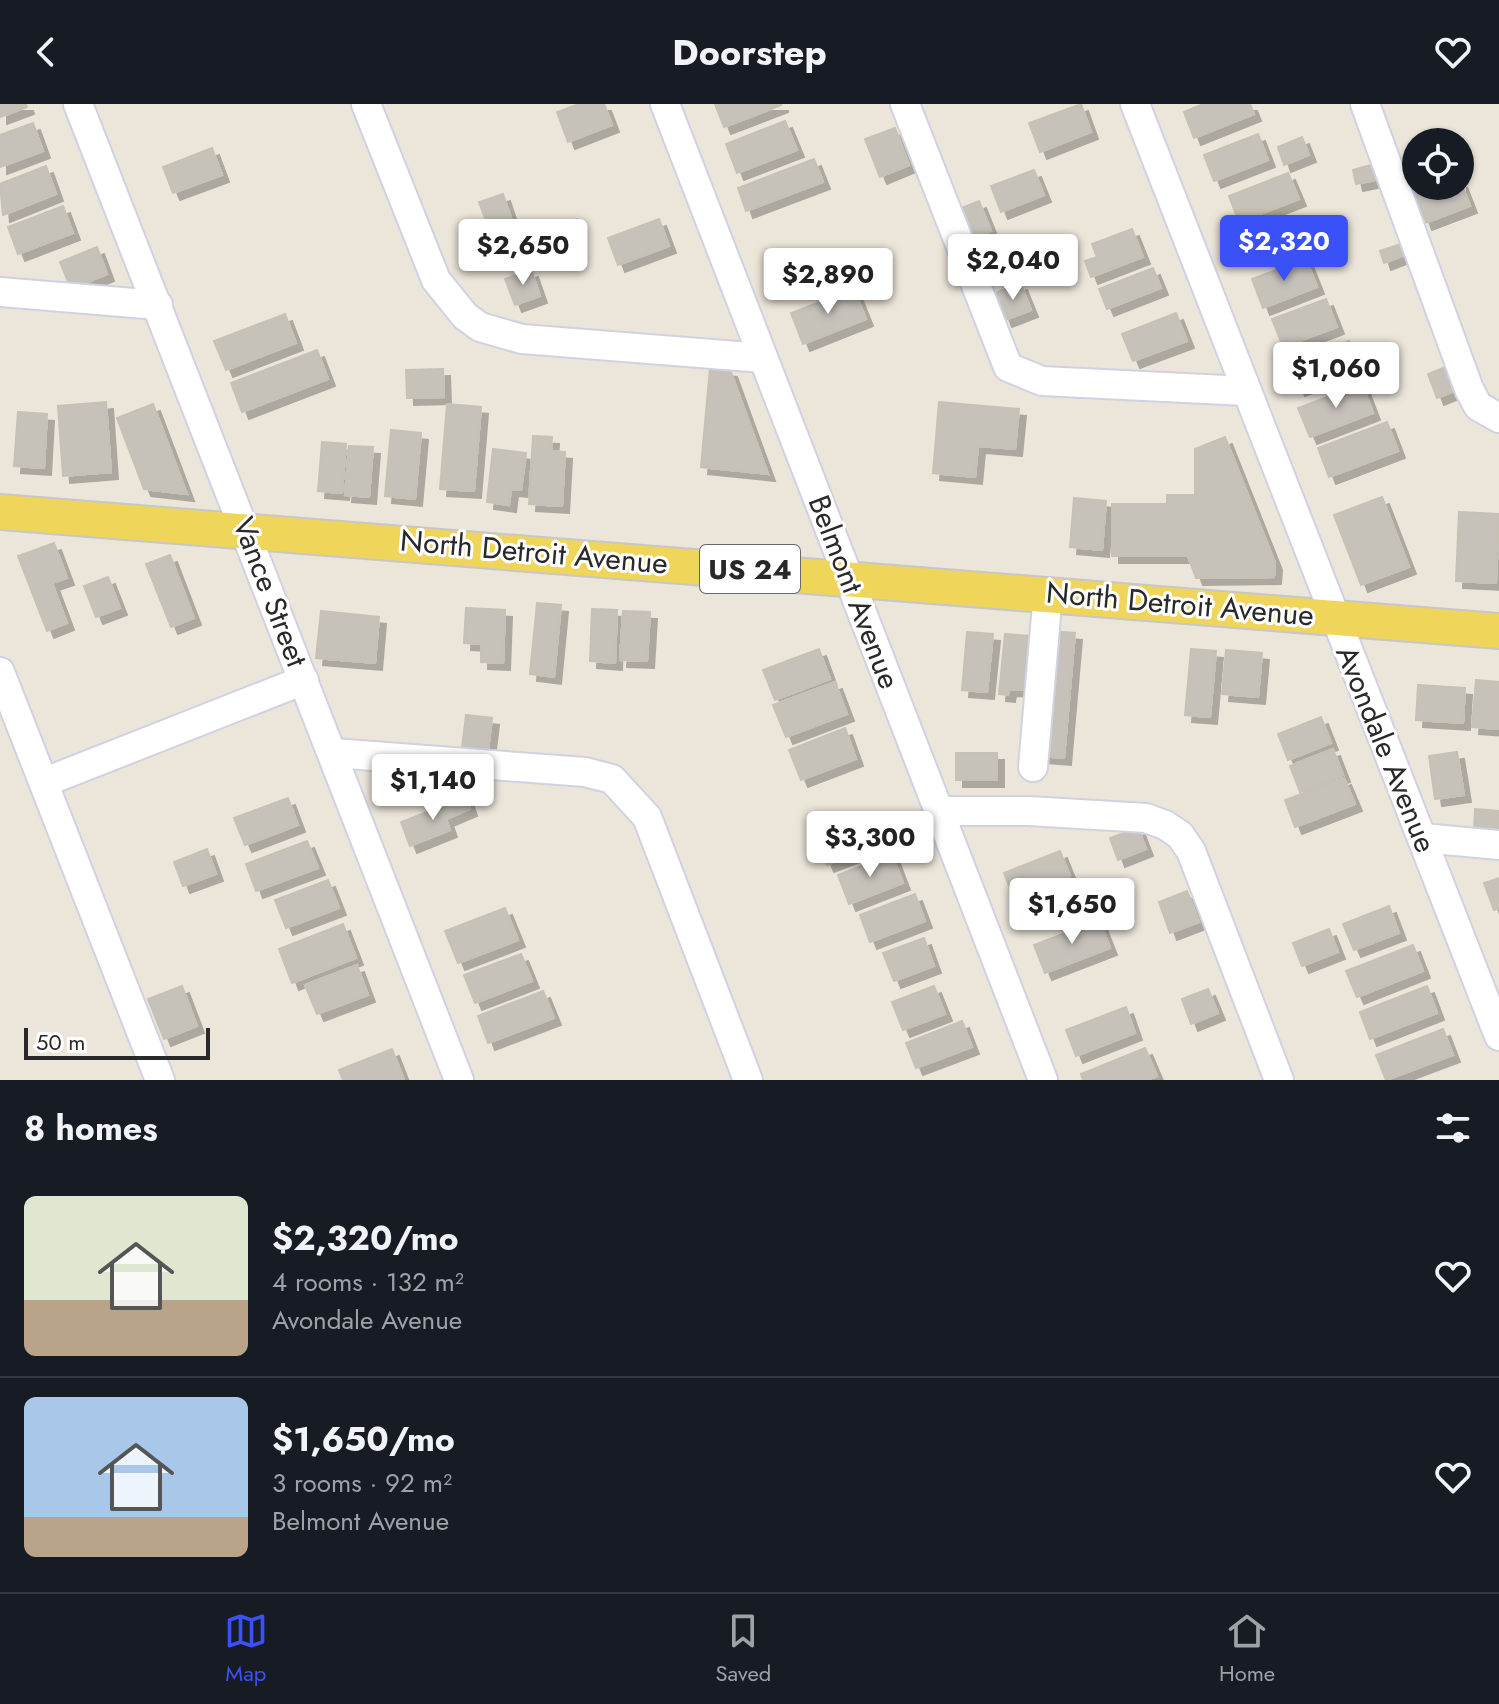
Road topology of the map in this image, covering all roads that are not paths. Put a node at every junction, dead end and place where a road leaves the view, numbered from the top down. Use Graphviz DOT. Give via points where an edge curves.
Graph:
graph roads {
  1 [pos="78,104"];
  2 [pos="366,104"];
  3 [pos="665,104"];
  4 [pos="905,104"];
  5 [pos="1135,104"];
  6 [pos="1365,104"];
  7 [pos="0,292"];
  8 [pos="158,305"];
  9 [pos="763,358"];
  10 [pos="1246,391"];
  11 [pos="1499,418"];
  12 [pos="0,512"];
  13 [pos="246,530"];
  14 [pos="849,577"];
  15 [pos="1048,593"];
  16 [pos="1332,616"];
  17 [pos="1499,631"];
  18 [pos="0,672"];
  19 [pos="304,680"];
  20 [pos="333,753"];
  21 [pos="1033,767"];
  22 [pos="45,782"];
  23 [pos="939,811"];
  24 [pos="1423,838"];
  25 [pos="1499,845"];
  26 [pos="1499,1036"];
  27 [pos="160,1080"];
  28 [pos="459,1080"];
  29 [pos="748,1080"];
  30 [pos="1043,1080"];
  31 [pos="1279,1080"];
  1 -- 8 [label="street, Vance Street"];
  2 -- 9 [label="street" via="436,280 480,327 522,339"];
  3 -- 9 [label="street, Belmont Avenue"];
  4 -- 10 [label="street" via="1008,367 1042,381"];
  5 -- 10 [label="street, Avondale Avenue"];
  6 -- 11 [label="street" via="1469,389 1478,406"];
  7 -- 8 [label="street"];
  8 -- 13 [label="street, Vance Street"];
  9 -- 14 [label="street, Belmont Avenue"];
  10 -- 16 [label="street, Avondale Avenue"];
  12 -- 13 [label="main road, North Detroit Avenue / US 24"];
  13 -- 14 [label="main road, North Detroit Avenue / US 24"];
  13 -- 19 [label="street, Vance Street"];
  14 -- 15 [label="main road, North Detroit Avenue / US 24"];
  14 -- 23 [label="street, Belmont Avenue"];
  15 -- 16 [label="main road, North Detroit Avenue / US 24"];
  15 -- 21 [label="street"];
  16 -- 17 [label="main road, North Detroit Avenue / US 24"];
  16 -- 24 [label="street, Avondale Avenue"];
  18 -- 22 [label="street"];
  19 -- 20 [label="street, Vance Street"];
  19 -- 22 [label="street"];
  20 -- 28 [label="street, Vance Street"];
  20 -- 29 [label="street" via="585,772 612,779 647,817"];
  22 -- 27 [label="street"];
  23 -- 30 [label="street, Belmont Avenue"];
  23 -- 31 [label="street" via="1146,818 1180,835 1191,851"];
  24 -- 25 [label="street"];
  24 -- 26 [label="street, Avondale Avenue"];
}
